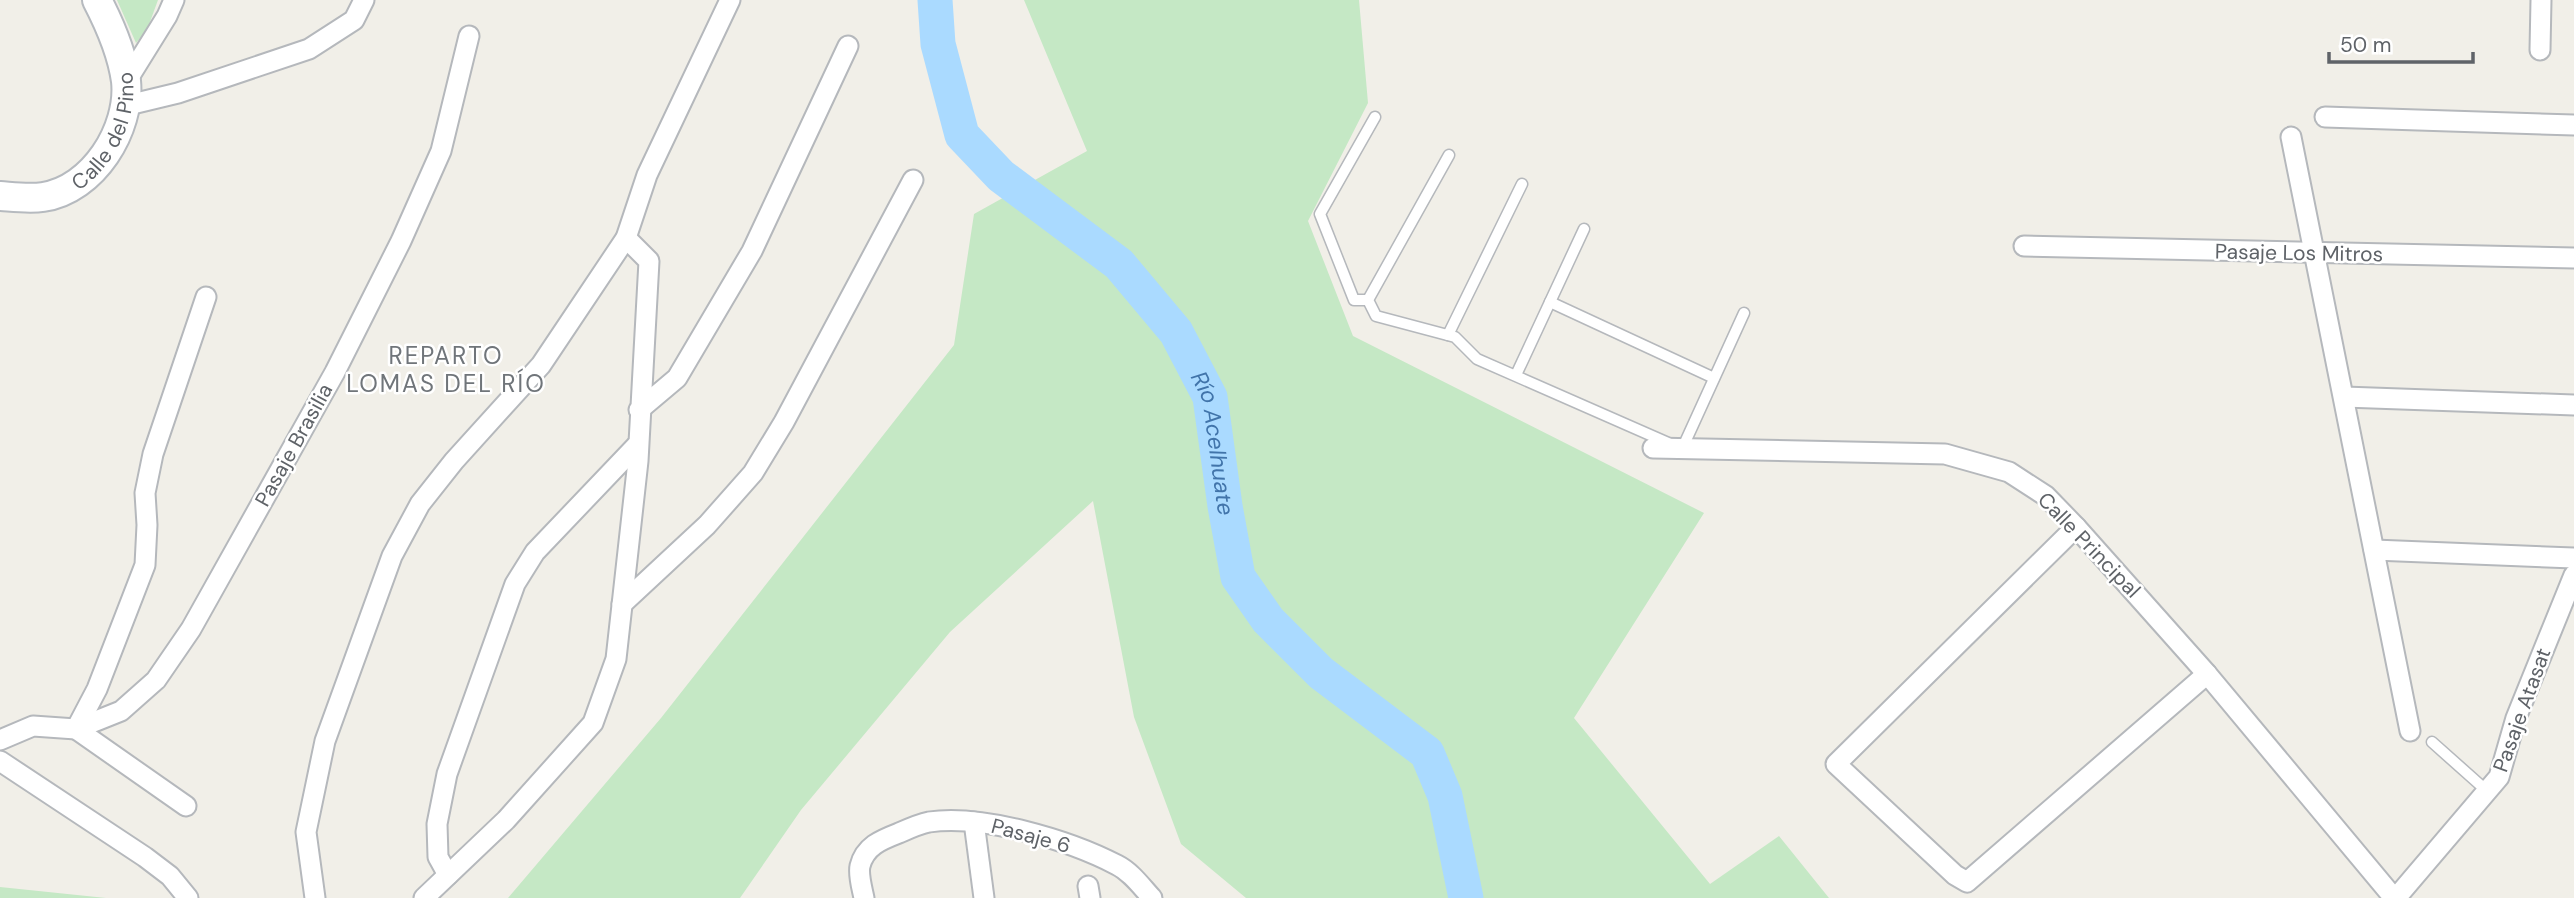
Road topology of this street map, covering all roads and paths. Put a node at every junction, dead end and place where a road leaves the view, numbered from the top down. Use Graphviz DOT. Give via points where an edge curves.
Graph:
graph roads {
  1 [pos="97,0"];
  2 [pos="174,0"];
  3 [pos="364,0"];
  4 [pos="730,0"];
  5 [pos="2541,0"];
  6 [pos="469,36"];
  7 [pos="848,46"];
  8 [pos="2540,50"];
  9 [pos="125,94"];
  10 [pos="1375,117"];
  11 [pos="2325,117"];
  12 [pos="2574,125"];
  13 [pos="2291,137"];
  14 [pos="1449,155"];
  15 [pos="913,180"];
  16 [pos="1522,184"];
  17 [pos="0,196"];
  18 [pos="1584,229"];
  19 [pos="626,238"];
  20 [pos="2024,246"];
  21 [pos="2315,254"];
  22 [pos="2574,258"];
  23 [pos="206,297"];
  24 [pos="1368,300"];
  25 [pos="1550,302"];
  26 [pos="1744,313"];
  27 [pos="1448,335"];
  28 [pos="1516,375"];
  29 [pos="1714,379"];
  30 [pos="2344,397"];
  31 [pos="2574,405"];
  32 [pos="639,410"];
  33 [pos="638,444"];
  34 [pos="1653,448"];
  35 [pos="1682,449"];
  36 [pos="2076,527"];
  37 [pos="2374,550"];
  38 [pos="2574,558"];
  39 [pos="2574,575"];
  40 [pos="622,604"];
  41 [pos="2207,674"];
  42 [pos="76,729"];
  43 [pos="2410,731"];
  44 [pos="0,740"];
  45 [pos="2432,743"];
  46 [pos="0,761"];
  47 [pos="2487,791"];
  48 [pos="186,806"];
  49 [pos="974,822"];
  50 [pos="448,875"];
  51 [pos="188,898"];
  52 [pos="315,898"];
  53 [pos="424,898"];
  54 [pos="864,898"];
  55 [pos="984,898"];
  56 [pos="1152,898"];
  57 [pos="2395,898"];
  1 -- 9 [label="main road, Calle del Pino" via="115,37"];
  2 -- 9 [label="street"];
  3 -- 9 [label="street" via="354,20 309,49 178,93"];
  4 -- 19 [label="street" via="648,175"];
  5 -- 8 [label="street"];
  6 -- 42 [label="street, Pasaje Brasilia" via="441,151 401,241 237,549 156,680 121,711"];
  7 -- 32 [label="street" via="752,251 677,378"];
  9 -- 17 [label="main road, Calle del Pino" via="119,128 91,171 69,188 44,197"];
  10 -- 24 [label="lane" via="1320,214 1354,300"];
  11 -- 12 [label="street"];
  13 -- 21 [label="street"];
  14 -- 24 [label="lane"];
  15 -- 40 [label="street" via="753,474 707,525"];
  16 -- 27 [label="lane"];
  18 -- 25 [label="lane"];
  19 -- 32 [label="street" via="649,261"];
  19 -- 52 [label="street" via="541,365 419,504 392,556 325,741 306,832"];
  20 -- 21 [label="street, Pasaje Los Mitros"];
  21 -- 22 [label="street, Pasaje Los Mitros"];
  21 -- 30 [label="street"];
  23 -- 42 [label="street" via="153,454 145,492 145,565 97,690"];
  24 -- 27 [label="lane" via="1376,316"];
  25 -- 28 [label="lane"];
  25 -- 29 [label="lane"];
  26 -- 29 [label="lane"];
  27 -- 28 [label="lane" via="1477,359"];
  28 -- 35 [label="lane"];
  29 -- 35 [label="lane"];
  30 -- 31 [label="street"];
  30 -- 37 [label="street"];
  32 -- 33 [label="street"];
  33 -- 40 [label="street"];
  33 -- 50 [label="street" via="535,552 516,584 447,774 437,824 438,856"];
  34 -- 35 [label="street, Calle Principal"];
  35 -- 36 [label="street, Calle Principal" via="1945,454 2009,472 2046,496"];
  36 -- 41 [label="street, Calle Principal"];
  36 -- 41 [label="street" via="1836,764 1967,882"];
  37 -- 38 [label="street"];
  37 -- 43 [label="street"];
  39 -- 47 [label="street, Pasaje Atasat" via="2516,718 2499,777"];
  40 -- 50 [label="street" via="616,659 593,723 506,820"];
  41 -- 57 [label="street, Calle Principal"];
  42 -- 44 [label="street, Pasaje Brasilia" via="33,726"];
  42 -- 48 [label="street"];
  45 -- 47 [label="lane"];
  46 -- 51 [label="street" via="170,876"];
  47 -- 57 [label="street, Pasaje Atasat"];
  49 -- 54 [label="street, Pasaje 6" via="926,822 880,840 866,850 859,868"];
  49 -- 55 [label="street"];
  49 -- 56 [label="street, Pasaje 6" via="1013,827 1089,853 1119,866"];
  50 -- 53 [label="street"];
}
